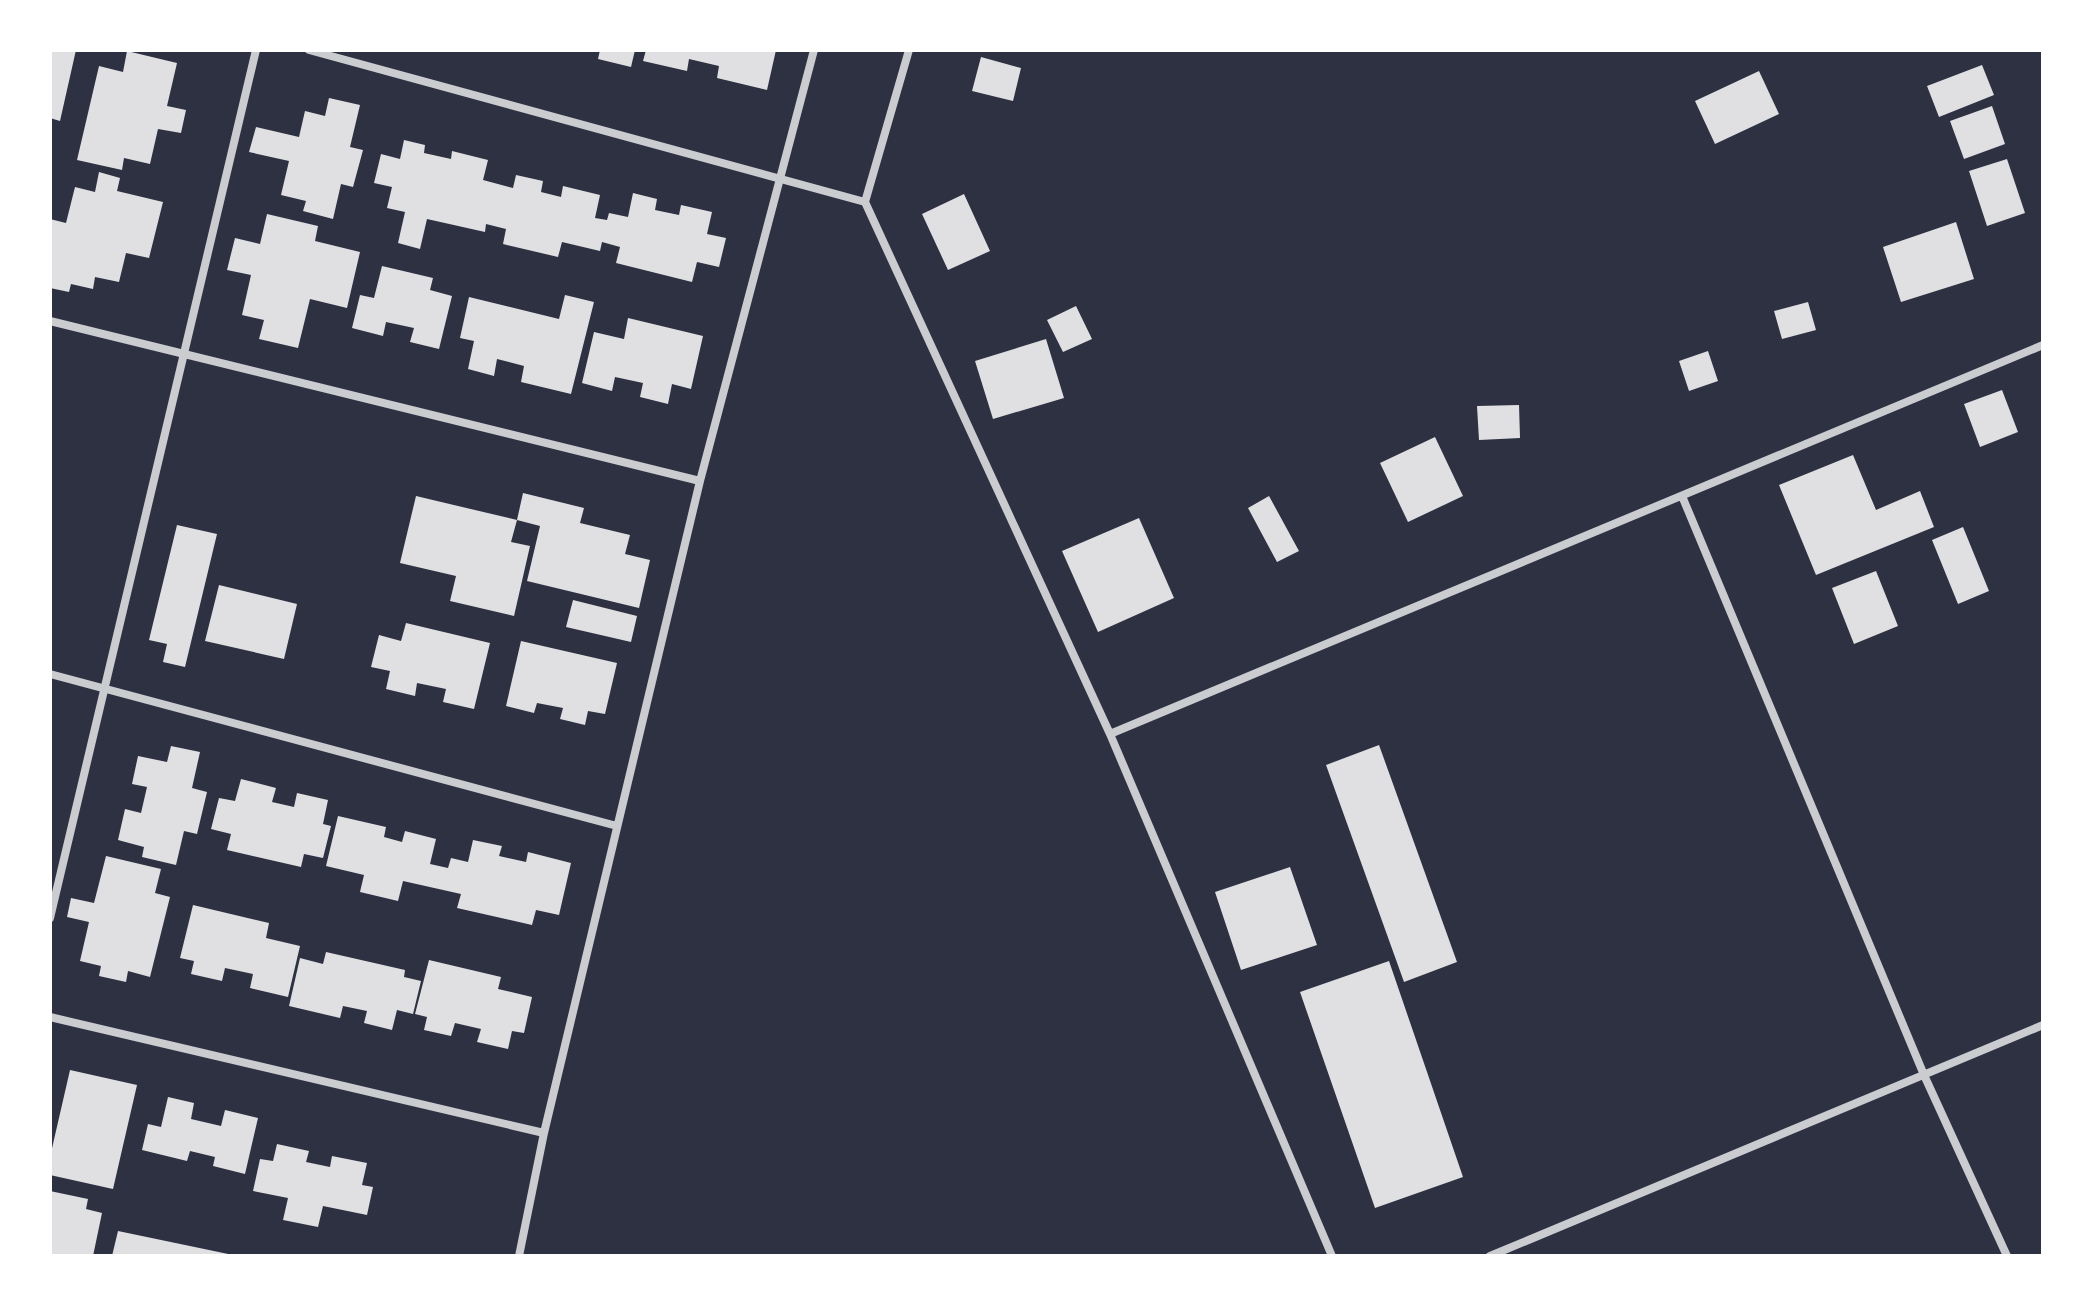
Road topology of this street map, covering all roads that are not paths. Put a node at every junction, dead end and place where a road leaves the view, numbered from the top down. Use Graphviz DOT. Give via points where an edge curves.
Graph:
graph roads {
  1 [pos="256,50"];
  2 [pos="309,50"];
  3 [pos="814,50"];
  4 [pos="909,50"];
  5 [pos="778,177"];
  6 [pos="865,202"];
  7 [pos="50,321"];
  8 [pos="2043,345"];
  9 [pos="184,355"];
  10 [pos="700,481"];
  11 [pos="1682,496"];
  12 [pos="50,674"];
  13 [pos="105,687"];
  14 [pos="1110,734"];
  15 [pos="617,826"];
  16 [pos="50,918"];
  17 [pos="50,1017"];
  18 [pos="2043,1025"];
  19 [pos="1924,1075"];
  20 [pos="544,1133"];
  21 [pos="519,1256"];
  22 [pos="1332,1256"];
  23 [pos="1490,1256"];
  24 [pos="2007,1256"];
  1 -- 9 [label="street"];
  2 -- 5 [label="street"];
  3 -- 5 [label="street"];
  4 -- 6 [label="street"];
  5 -- 6 [label="street"];
  5 -- 10 [label="street"];
  6 -- 14 [label="street"];
  7 -- 9 [label="street"];
  8 -- 11 [label="street"];
  9 -- 10 [label="street"];
  9 -- 13 [label="street"];
  10 -- 15 [label="street"];
  11 -- 14 [label="street"];
  11 -- 19 [label="street"];
  12 -- 13 [label="street"];
  13 -- 15 [label="street"];
  13 -- 16 [label="street"];
  14 -- 22 [label="street"];
  15 -- 20 [label="street"];
  17 -- 20 [label="street"];
  18 -- 19 [label="street"];
  19 -- 23 [label="street"];
  19 -- 24 [label="street"];
  20 -- 21 [label="street"];
}
